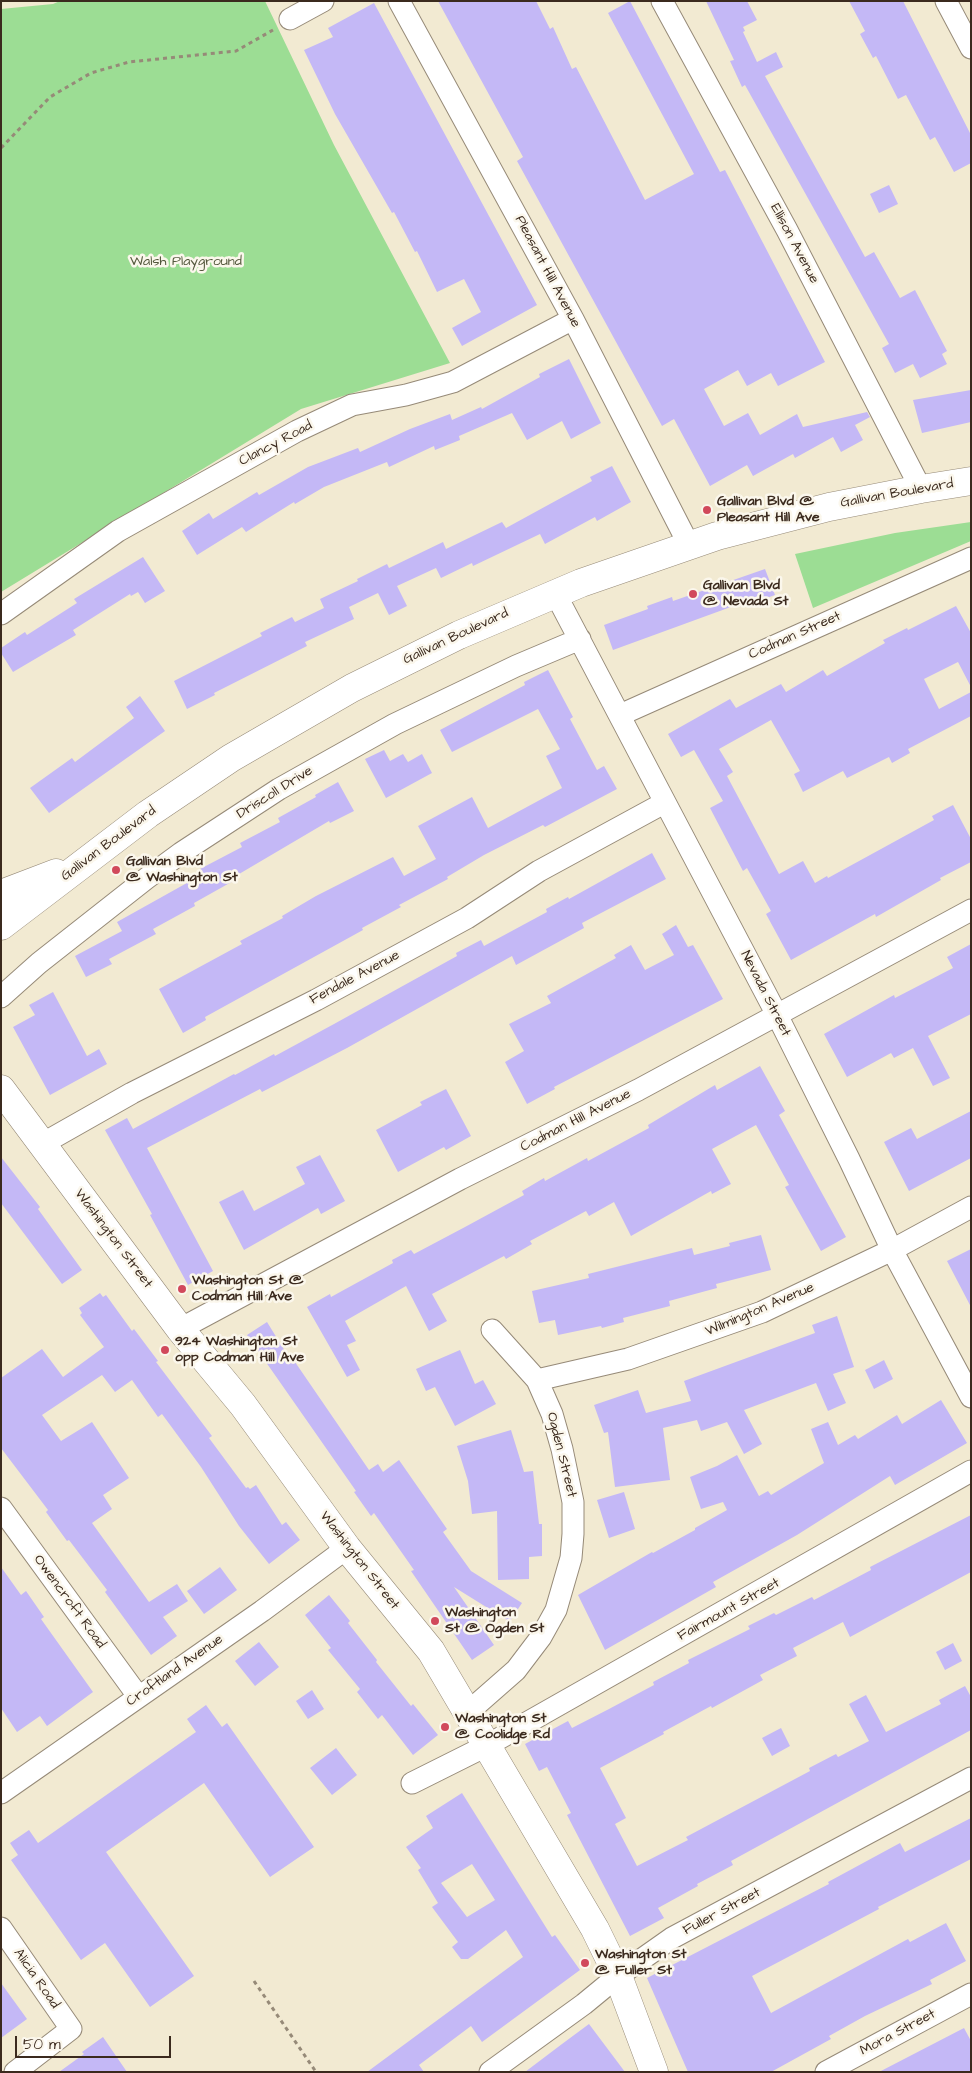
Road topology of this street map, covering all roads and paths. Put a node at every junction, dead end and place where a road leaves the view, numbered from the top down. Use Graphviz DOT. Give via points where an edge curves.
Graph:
graph roads {
  1 [pos="323,1"];
  2 [pos="399,1"];
  3 [pos="662,1"];
  4 [pos="946,1"];
  5 [pos="290,18"];
  6 [pos="971,48"];
  7 [pos="1,148"];
  8 [pos="573,319"];
  9 [pos="971,481"];
  10 [pos="921,488"];
  11 [pos="689,545"];
  12 [pos="971,558"];
  13 [pos="554,593"];
  14 [pos="1,614"];
  15 [pos="580,639"];
  16 [pos="620,715"];
  17 [pos="664,803"];
  18 [pos="85,861"];
  19 [pos="1,894"];
  20 [pos="971,910"];
  21 [pos="1,926"];
  22 [pos="1,997"];
  23 [pos="776,1015"];
  24 [pos="1,1089"];
  25 [pos="42,1144"];
  26 [pos="971,1207"];
  27 [pos="892,1250"];
  28 [pos="180,1329"];
  29 [pos="492,1330"];
  30 [pos="537,1380"];
  31 [pos="971,1397"];
  32 [pos="971,1471"];
  33 [pos="1,1508"];
  34 [pos="347,1548"];
  35 [pos="138,1696"];
  36 [pos="467,1713"];
  37 [pos="486,1746"];
  38 [pos="971,1778"];
  39 [pos="412,1783"];
  40 [pos="1,1792"];
  41 [pos="1,1928"];
  42 [pos="618,1976"];
  43 [pos="254,1981"];
  44 [pos="971,1994"];
  45 [pos="15,2072"];
  46 [pos="316,2072"];
  47 [pos="490,2072"];
  48 [pos="654,2072"];
  49 [pos="826,2072"];
  1 -- 5 [label="street"];
  2 -- 8 [label="street, Pleasant Hill Avenue"];
  3 -- 10 [label="street, Ellison Avenue" via="787,230"];
  4 -- 6 [label="street"];
  5 -- 7 [label="path" via="236,51 130,62 90,73 50,97"];
  8 -- 11 [label="street, Pleasant Hill Avenue"];
  8 -- 14 [label="street, Clancy Road" via="453,382 352,404 297,432 118,531"];
  9 -- 10 [label="main road, Gallivan Boulevard"];
  10 -- 11 [label="main road, Gallivan Boulevard" via="829,507"];
  11 -- 13 [label="main road, Gallivan Boulevard"];
  12 -- 16 [label="street, Codman Street"];
  13 -- 15 [label="street, Nevada Street"];
  13 -- 18 [label="main road, Gallivan Boulevard" via="425,651 314,709 212,770"];
  15 -- 16 [label="street, Nevada Street"];
  15 -- 22 [label="street, Driscoll Drive" via="395,724 279,789 181,853 39,963"];
  16 -- 17 [label="street, Nevada Street"];
  17 -- 23 [label="street, Nevada Street"];
  17 -- 25 [label="street, Fendale Avenue" via="539,871 459,922 316,1000 132,1093"];
  18 -- 19 [label="main road"];
  18 -- 21 [label="main road, Gallivan Boulevard"];
  20 -- 23 [label="street, Codman Hill Avenue"];
  23 -- 27 [label="street, Nevada Street"];
  23 -- 28 [label="street, Codman Hill Avenue"];
  24 -- 25 [label="main road, Washington Street"];
  25 -- 28 [label="main road, Washington Street"];
  26 -- 27 [label="street, Wilmington Avenue"];
  27 -- 30 [label="street, Wilmington Avenue" via="762,1312 628,1359"];
  27 -- 31 [label="street, Nevada Street"];
  28 -- 34 [label="main road, Washington Street" via="243,1405"];
  29 -- 30 [label="street, Ogden Street"];
  30 -- 36 [label="street, Ogden Street" via="552,1414 573,1502 571,1558 556,1610 541,1637 516,1670"];
  32 -- 37 [label="street, Fairmount Street"];
  33 -- 35 [label="street, Owencroft Road"];
  34 -- 35 [label="street, Croftland Avenue"];
  34 -- 36 [label="main road, Washington Street" via="431,1651"];
  35 -- 40 [label="street, Croftland Avenue"];
  36 -- 37 [label="main road, Washington Street"];
  37 -- 39 [label="street, Fairmount Street"];
  37 -- 42 [label="main road, Washington Street" via="595,1929"];
  38 -- 42 [label="street, Fuller Street" via="672,1938"];
  41 -- 45 [label="street, Alicia Road" via="71,2029"];
  42 -- 47 [label="street, Fuller Street"];
  42 -- 48 [label="main road, Washington Street"];
  43 -- 46 [label="path"];
  44 -- 49 [label="street, Mora Street"];
}
